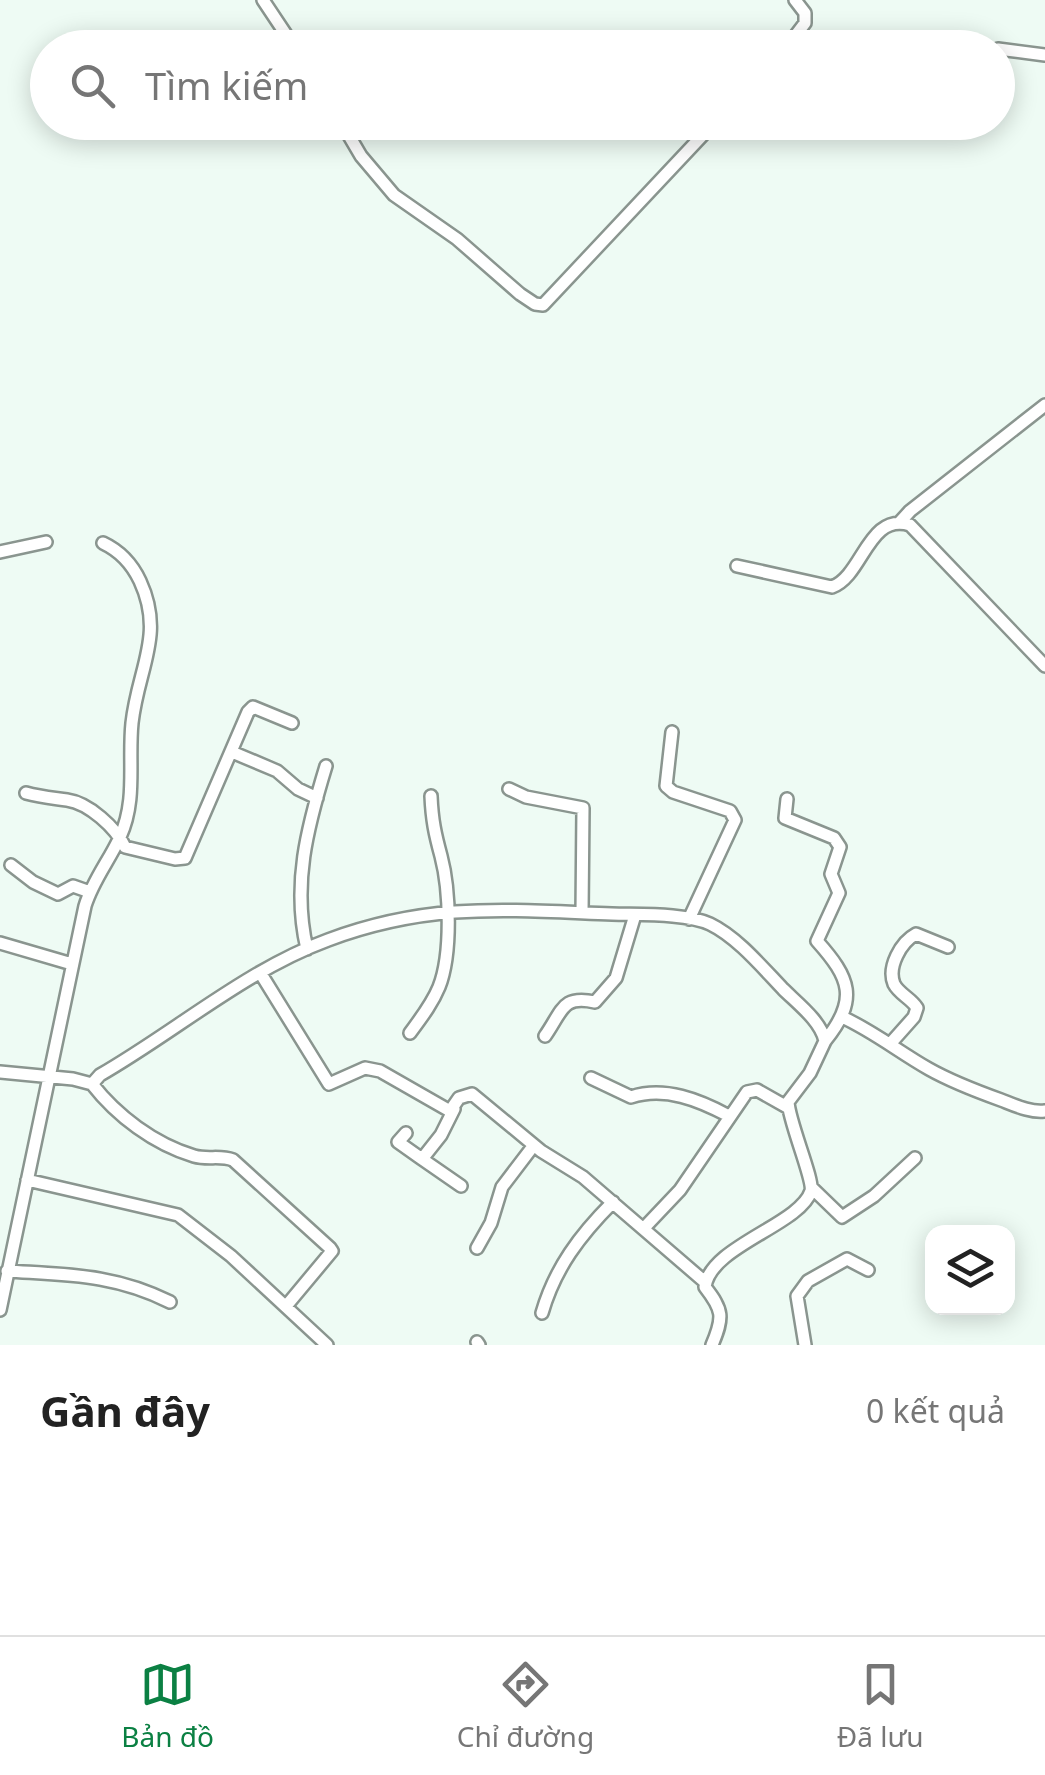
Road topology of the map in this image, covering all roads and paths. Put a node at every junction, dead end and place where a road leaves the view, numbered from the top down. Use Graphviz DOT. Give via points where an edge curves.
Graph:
graph roads {
  1 [pos="263,0"];
  2 [pos="795,0"];
  3 [pos="283,30"];
  4 [pos="800,30"];
  5 [pos="1015,51"];
  6 [pos="1045,55"];
  7 [pos="352,140"];
  8 [pos="698,140"];
  9 [pos="1045,405"];
  10 [pos="900,522"];
  11 [pos="46,542"];
  12 [pos="103,543"];
  13 [pos="0,552"];
  14 [pos="737,566"];
  15 [pos="1045,666"];
  16 [pos="292,722"];
  17 [pos="672,732"];
  18 [pos="232,752"];
  19 [pos="326,766"];
  20 [pos="509,790"];
  21 [pos="26,793"];
  22 [pos="432,796"];
  23 [pos="316,798"];
  24 [pos="787,800"];
  25 [pos="120,837"];
  26 [pos="12,865"];
  27 [pos="90,892"];
  28 [pos="447,911"];
  29 [pos="582,913"];
  30 [pos="635,915"];
  31 [pos="689,919"];
  32 [pos="0,943"];
  33 [pos="948,947"];
  34 [pos="306,949"];
  35 [pos="72,964"];
  36 [pos="261,974"];
  37 [pos="842,1017"];
  38 [pos="410,1033"];
  39 [pos="545,1036"];
  40 [pos="825,1041"];
  41 [pos="890,1044"];
  42 [pos="0,1072"];
  43 [pos="48,1077"];
  44 [pos="590,1078"];
  45 [pos="92,1084"];
  46 [pos="787,1107"];
  47 [pos="454,1109"];
  48 [pos="1045,1110"];
  49 [pos="729,1116"];
  50 [pos="406,1134"];
  51 [pos="534,1145"];
  52 [pos="915,1158"];
  53 [pos="422,1159"];
  54 [pos="27,1180"];
  55 [pos="461,1186"];
  56 [pos="812,1188"];
  57 [pos="613,1202"];
  58 [pos="644,1228"];
  59 [pos="477,1248"];
  60 [pos="5,1265"];
  61 [pos="868,1270"];
  62 [pos="704,1282"];
  63 [pos="170,1302"];
  64 [pos="287,1305"];
  65 [pos="0,1310"];
  66 [pos="542,1313"];
  67 [pos="715,1344"];
  68 [pos="327,1345"];
  69 [pos="805,1345"];
  1 -- 3 [label="street"];
  2 -- 4 [label="street" via="804,13"];
  5 -- 6 [label="street"];
  7 -- 8 [label="street" via="394,195 520,294 544,305"];
  9 -- 10 [label="street"];
  10 -- 14 [label="street" via="882,528 844,581 832,587"];
  10 -- 15 [label="street"];
  11 -- 13 [label="street"];
  12 -- 25 [label="street" via="138,576 153,620 132,722 132,790"];
  16 -- 18 [label="street" via="253,707"];
  17 -- 31 [label="street" via="666,786 730,811 735,820"];
  18 -- 23 [label="street"];
  18 -- 25 [label="street" via="186,858 125,847"];
  19 -- 23 [label="street"];
  20 -- 29 [label="street" via="583,808"];
  21 -- 25 [label="street" via="68,800"];
  22 -- 28 [label="street"];
  23 -- 34 [label="street" via="302,849"];
  24 -- 37 [label="street" via="785,818 840,846 831,874 838,898 818,941 841,967"];
  25 -- 27 [label="street"];
  26 -- 27 [label="street" via="58,894 74,886"];
  27 -- 35 [label="street"];
  28 -- 29 [label="street"];
  28 -- 34 [label="street" via="381,923"];
  28 -- 38 [label="street" via="440,983"];
  29 -- 30 [label="street"];
  30 -- 31 [label="street"];
  30 -- 39 [label="street" via="616,978 595,1002 569,1002"];
  31 -- 40 [label="street" via="712,925 741,948 814,1021"];
  32 -- 35 [label="street"];
  33 -- 41 [label="street" via="916,934 901,946 892,978 917,1008"];
  34 -- 36 [label="street"];
  35 -- 43 [label="street"];
  36 -- 45 [label="street"];
  36 -- 47 [label="street" via="330,1084 365,1068 380,1071 440,1108"];
  37 -- 40 [label="street"];
  37 -- 41 [label="street"];
  40 -- 46 [label="street"];
  41 -- 48 [label="street" via="962,1086"];
  42 -- 43 [label="street"];
  43 -- 45 [label="street"];
  43 -- 54 [label="street"];
  44 -- 49 [label="street" via="631,1098 648,1092 698,1099"];
  45 -- 64 [label="street" via="113,1111 180,1151 233,1160 332,1252"];
  46 -- 49 [label="street" via="752,1090"];
  46 -- 56 [label="street"];
  47 -- 51 [label="street" via="459,1098 472,1094"];
  47 -- 53 [label="street"];
  49 -- 58 [label="street" via="680,1190"];
  50 -- 53 [label="street" via="398,1142"];
  51 -- 57 [label="street"];
  51 -- 59 [label="street" via="502,1187"];
  52 -- 56 [label="street" via="842,1217"];
  53 -- 55 [label="street"];
  54 -- 60 [label="street"];
  54 -- 64 [label="street" via="178,1215"];
  56 -- 62 [label="street" via="796,1209 740,1247"];
  57 -- 58 [label="street"];
  57 -- 66 [label="street" via="576,1242"];
  58 -- 62 [label="street"];
  60 -- 63 [label="street" via="101,1277"];
  60 -- 65 [label="street"];
  61 -- 69 [label="street" via="847,1259 808,1281 798,1296"];
  62 -- 67 [label="street" via="720,1306"];
  64 -- 68 [label="street"];
}
